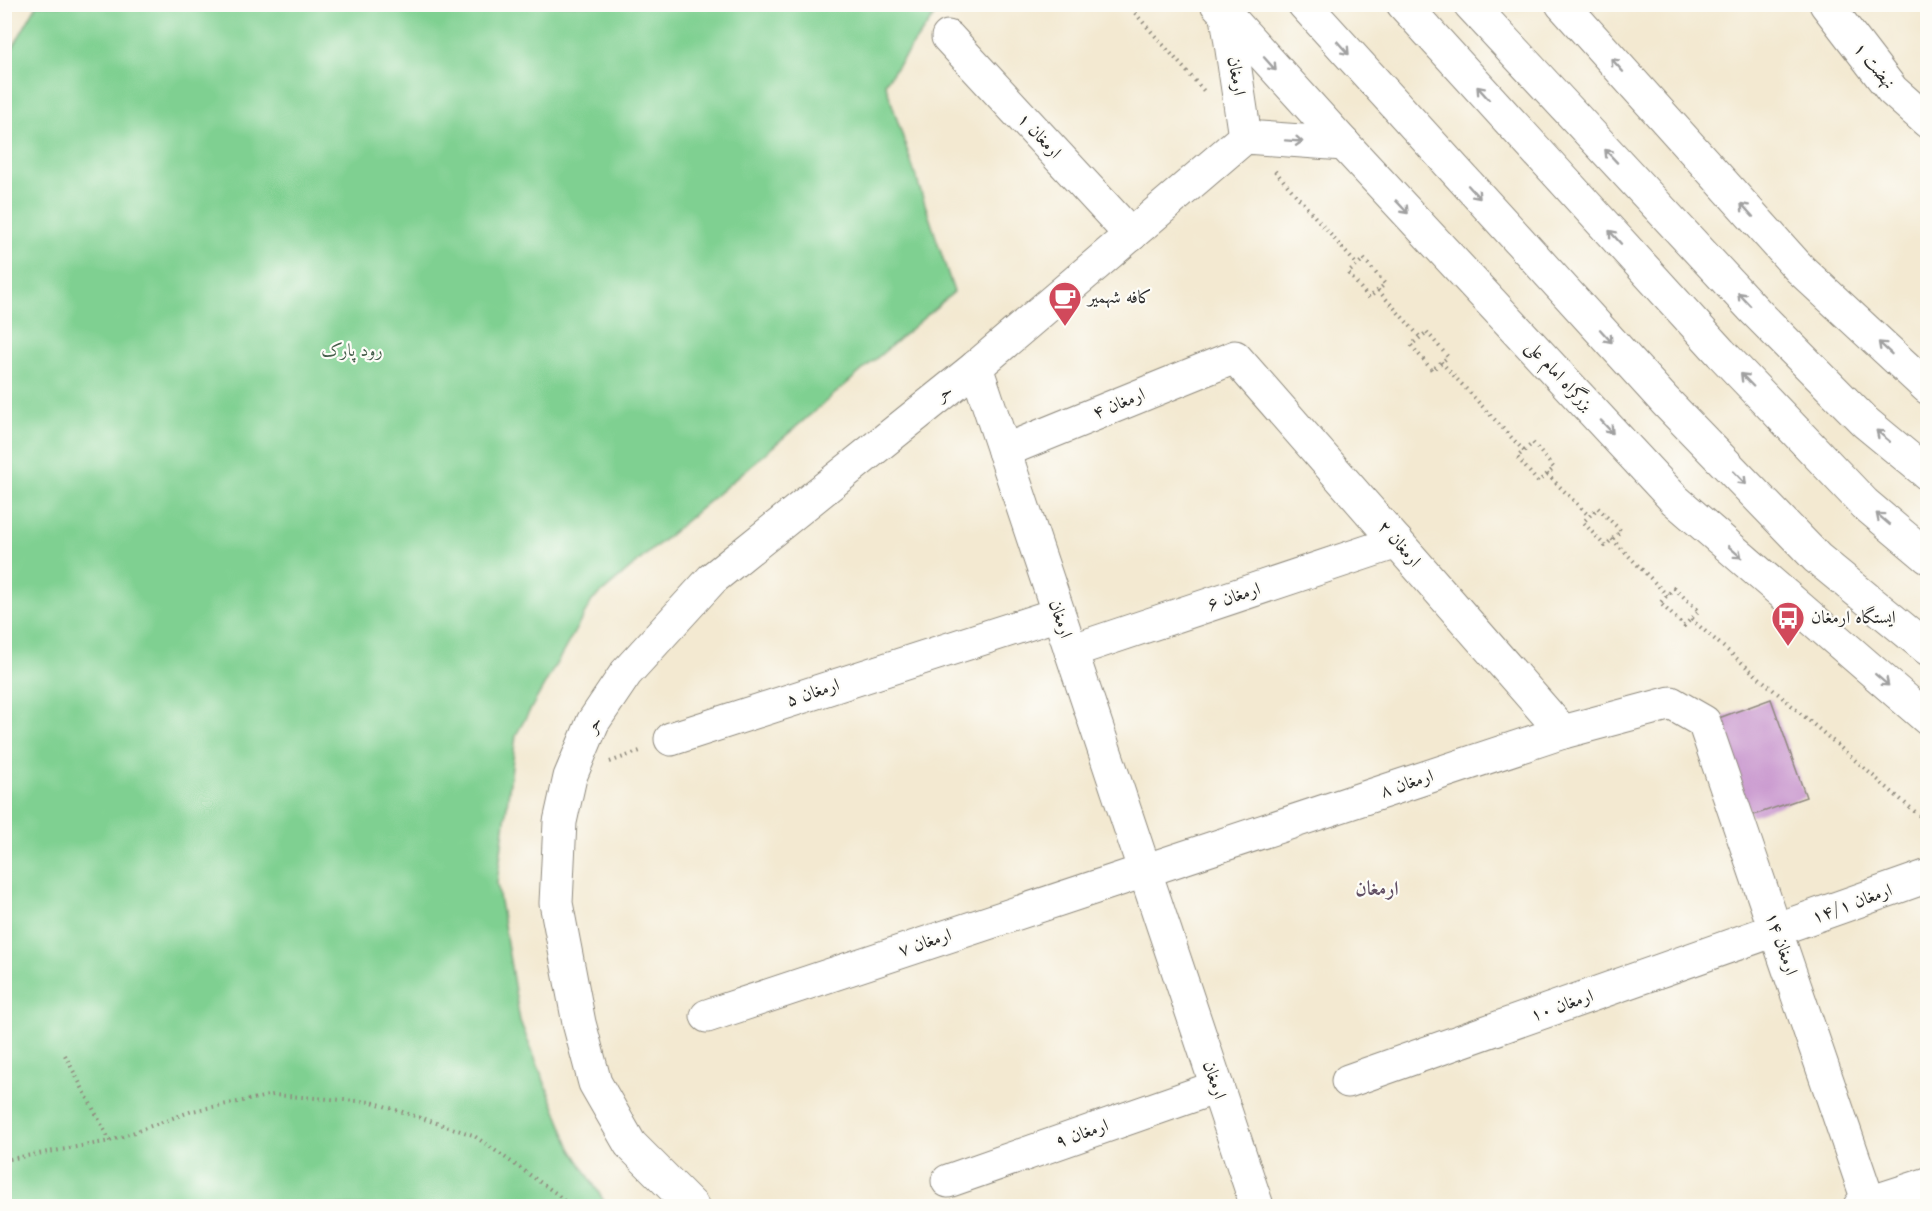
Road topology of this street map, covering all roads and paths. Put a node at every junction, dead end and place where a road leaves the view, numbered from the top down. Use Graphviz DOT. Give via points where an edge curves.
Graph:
graph roads {
  1 [pos="1127,4"];
  2 [pos="1304,4"];
  3 [pos="1403,4"];
  4 [pos="1470,4"];
  5 [pos="1562,4"];
  6 [pos="1826,4"];
  7 [pos="1222,10"];
  8 [pos="948,38"];
  9 [pos="1892,90"];
  10 [pos="1928,92"];
  11 [pos="1206,93"];
  12 [pos="1928,122"];
  13 [pos="1245,137"];
  14 [pos="1344,144"];
  15 [pos="1131,235"];
  16 [pos="1357,265"];
  17 [pos="1378,290"];
  18 [pos="1420,338"];
  19 [pos="1235,357"];
  20 [pos="1441,362"];
  21 [pos="976,367"];
  22 [pos="1928,388"];
  23 [pos="1004,451"];
  24 [pos="1524,451"];
  25 [pos="1547,474"];
  26 [pos="1928,474"];
  27 [pos="1589,516"];
  28 [pos="1612,539"];
  29 [pos="1397,542"];
  30 [pos="1928,557"];
  31 [pos="1668,596"];
  32 [pos="1058,614"];
  33 [pos="1691,619"];
  34 [pos="1928,649"];
  35 [pos="1071,651"];
  36 [pos="1671,703"];
  37 [pos="1928,720"];
  38 [pos="1563,732"];
  39 [pos="671,739"];
  40 [pos="570,777"];
  41 [pos="1928,822"];
  42 [pos="1144,870"];
  43 [pos="1928,876"];
  44 [pos="1776,931"];
  45 [pos="706,1016"];
  46 [pos="65,1055"];
  47 [pos="1348,1080"];
  48 [pos="1217,1087"];
  49 [pos="110,1142"];
  50 [pos="4,1160"];
  51 [pos="948,1181"];
  52 [pos="1928,1184"];
  53 [pos="1865,1205"];
  54 [pos="569,1206"];
  55 [pos="692,1206"];
  56 [pos="1257,1206"];
  1 -- 11 [label="path"];
  2 -- 34 [label="main road, one-way" via="1665,402 1817,558"];
  30 -- 3 [label="main road, one-way" via="1865,504 1737,370"];
  26 -- 4 [label="main road, one-way" via="1865,422 1756,312"];
  22 -- 5 [label="main road, one-way" via="1800,269"];
  6 -- 9 [label="main road, نهضت ۱"];
  7 -- 13 [label="main road, ارمغان"];
  7 -- 14 [label="main road, بزرگراه امام علی, one-way"];
  8 -- 15 [label="main road, ارمغان ۱"];
  9 -- 10 [label="main road"];
  9 -- 12 [label="main road, نهضت ۱"];
  13 -- 14 [label="main road, one-way"];
  13 -- 15 [label="main road"];
  13 -- 16 [label="path"];
  14 -- 37 [label="main road, بزرگراه امام علی, one-way" via="1675,500"];
  15 -- 21 [label="main road"];
  16 -- 17 [label="path" via="1364,260 1385,284"];
  16 -- 17 [label="path" via="1348,273 1369,298"];
  17 -- 18 [label="path"];
  18 -- 20 [label="path" via="1427,332 1448,357"];
  18 -- 20 [label="path" via="1411,345 1432,370"];
  19 -- 23 [label="main road, ارمغان ۴"];
  19 -- 29 [label="main road, ارمغان ۲"];
  20 -- 24 [label="path"];
  21 -- 23 [label="main road, ارمغان"];
  21 -- 40 [label="main road, حر" via="712,579 626,673 593,722"];
  23 -- 32 [label="main road, ارمغان"];
  24 -- 25 [label="path" via="1517,457 1538,482"];
  24 -- 25 [label="path" via="1533,443 1554,468"];
  25 -- 27 [label="path"];
  27 -- 28 [label="path" via="1583,522 1605,546"];
  27 -- 28 [label="path" via="1598,508 1620,531"];
  28 -- 31 [label="path"];
  29 -- 35 [label="main road, ارمغان ۶"];
  29 -- 38 [label="main road, ارمغان ۲"];
  31 -- 33 [label="path" via="1660,603 1684,626"];
  31 -- 33 [label="path" via="1674,588 1699,611"];
  32 -- 35 [label="main road, ارمغان"];
  32 -- 39 [label="main road, ارمغان ۵"];
  33 -- 41 [label="path"];
  35 -- 42 [label="main road, ارمغان"];
  36 -- 38 [label="main road, ارمغان ۸"];
  36 -- 44 [label="main road, ارمغان ۱۴" via="1704,722"];
  38 -- 42 [label="main road, ارمغان ۸"];
  39 -- 40 [label="path"];
  40 -- 55 [label="main road, حر" via="560,822 556,903 590,1063 596,1083 630,1143"];
  42 -- 45 [label="main road, ارمغان ۷"];
  42 -- 48 [label="main road, ارمغان"];
  43 -- 44 [label="main road, ارمغان ۱۴/۱"];
  44 -- 47 [label="main road, ارمغان ۱۰"];
  44 -- 53 [label="main road, ارمغان ۱۴"];
  46 -- 49 [label="path"];
  48 -- 51 [label="main road, ارمغان ۹"];
  48 -- 56 [label="main road, ارمغان"];
  49 -- 50 [label="path"];
  49 -- 54 [label="path" via="192,1112 273,1095 372,1102 473,1135"];
  52 -- 53 [label="main road"];
}
